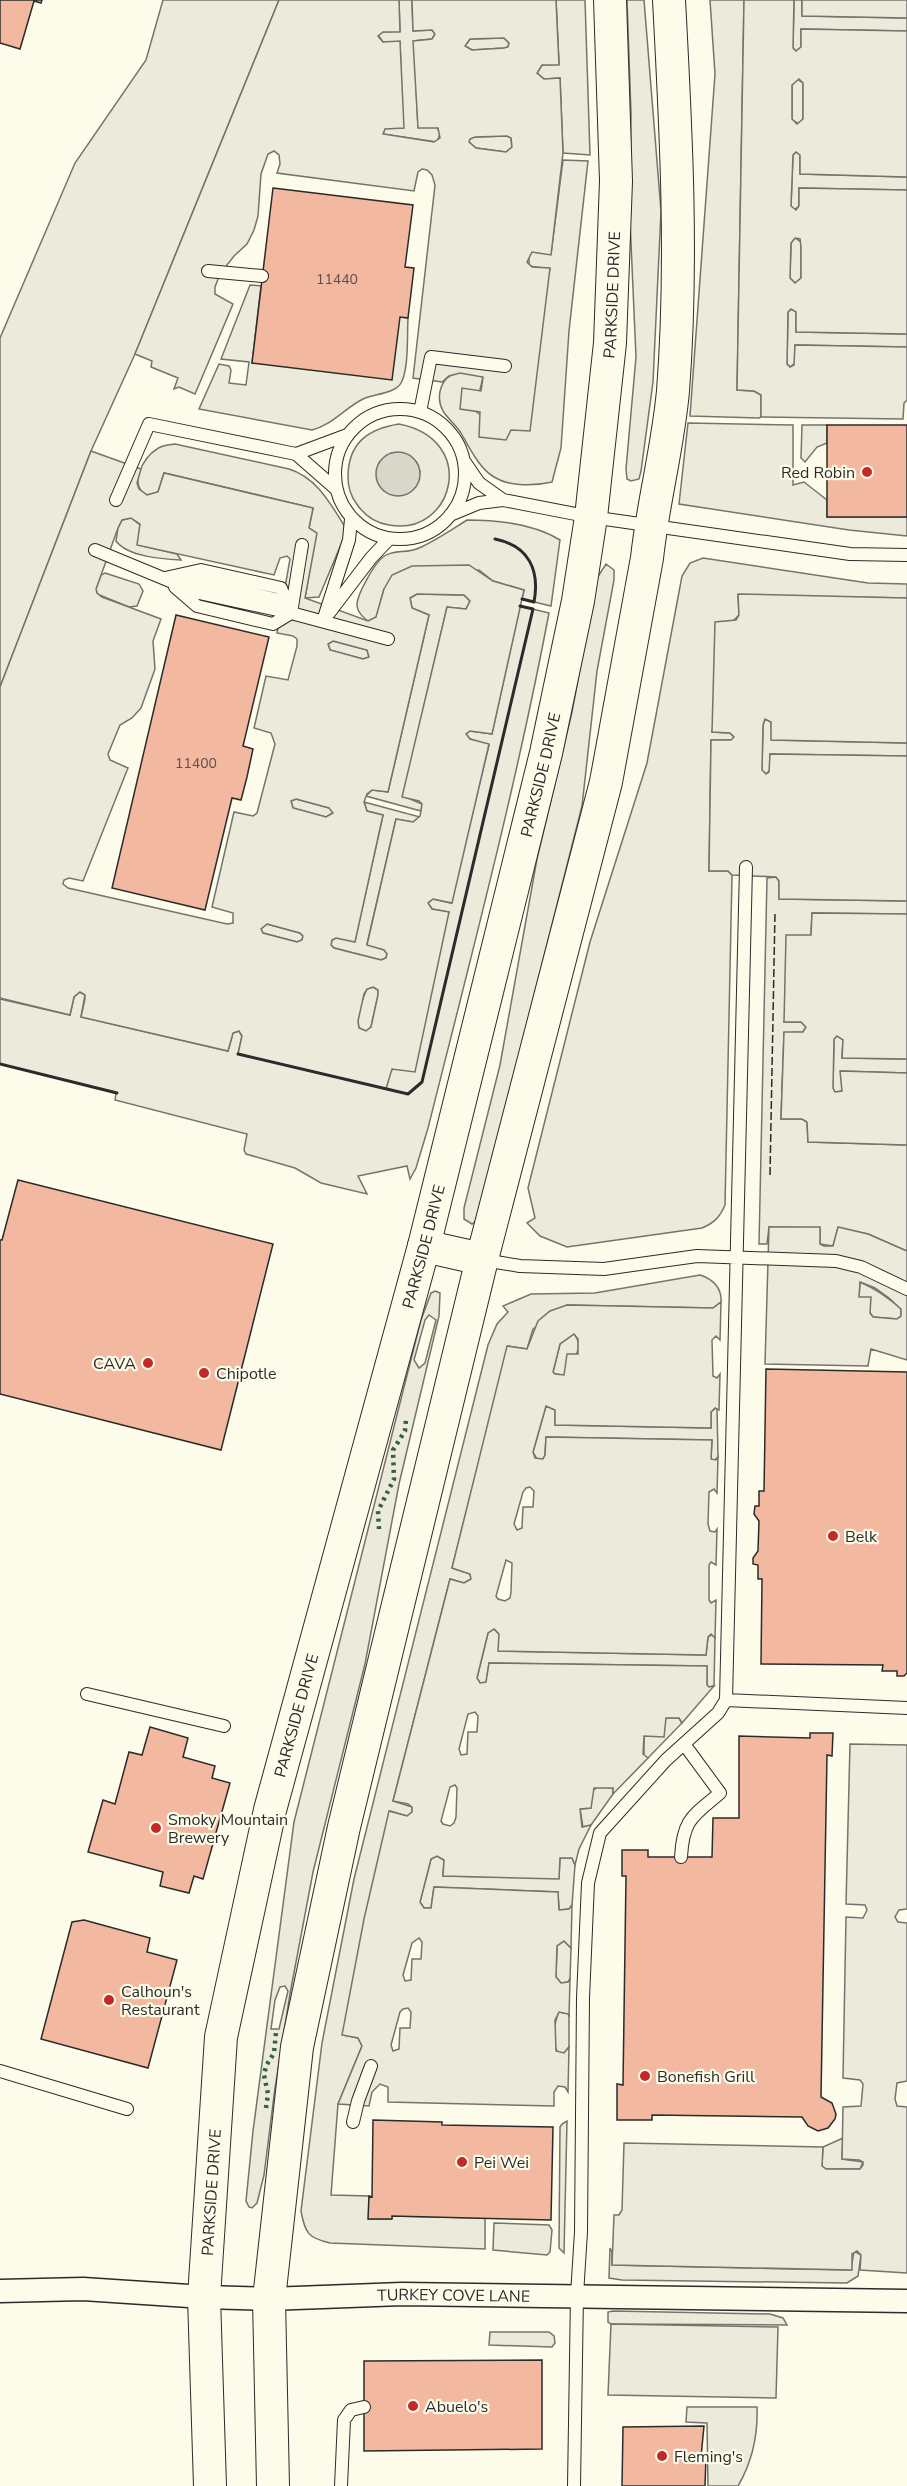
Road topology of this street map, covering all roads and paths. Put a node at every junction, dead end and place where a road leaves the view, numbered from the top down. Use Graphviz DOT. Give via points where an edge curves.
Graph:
graph roads {
  1 [pos="610,0"];
  2 [pos="669,0"];
  3 [pos="208,271"];
  4 [pos="262,276"];
  5 [pos="504,366"];
  6 [pos="420,412"];
  7 [pos="347,435"];
  8 [pos="296,454"];
  9 [pos="464,461"];
  10 [pos="336,489"];
  11 [pos="116,500"];
  12 [pos="503,500"];
  13 [pos="450,515"];
  14 [pos="591,517"];
  15 [pos="351,519"];
  16 [pos="650,525"];
  17 [pos="388,539"];
  18 [pos="302,545"];
  19 [pos="95,550"];
  20 [pos="907,555"];
  21 [pos="165,578"];
  22 [pos="291,613"];
  23 [pos="323,621"];
  24 [pos="388,639"];
  25 [pos="746,867"];
  26 [pos="424,1246"];
  27 [pos="482,1259"];
  28 [pos="736,1259"];
  29 [pos="907,1289"];
  30 [pos="87,1694"];
  31 [pos="726,1700"];
  32 [pos="907,1708"];
  33 [pos="224,1726"];
  34 [pos="684,1744"];
  35 [pos="681,1857"];
  36 [pos="370,2066"];
  37 [pos="0,2071"];
  38 [pos="126,2109"];
  39 [pos="353,2122"];
  40 [pos="0,2291"];
  41 [pos="577,2295"];
  42 [pos="204,2297"];
  43 [pos="269,2299"];
  44 [pos="907,2301"];
  45 [pos="364,2407"];
  46 [pos="210,2486"];
  47 [pos="273,2486"];
  48 [pos="341,2486"];
  49 [pos="574,2486"];
  1 -- 14 [label="street, PARKSIDE DRIVE" via="616,181 611,320"];
  2 -- 16 [label="street" via="678,262 673,393"];
  3 -- 4 [label="lane"];
  5 -- 6 [label="lane" via="431,357"];
  6 -- 7 [label="lane" via="401,408 379,411"];
  6 -- 9 [label="lane" via="442,423 456,440"];
  7 -- 8 [label="lane"];
  7 -- 10 [label="lane" via="336,458"];
  8 -- 10 [label="lane"];
  8 -- 11 [label="lane" via="149,424"];
  9 -- 12 [label="lane" via="479,483"];
  9 -- 13 [label="lane" via="465,483 459,503"];
  10 -- 15 [label="lane"];
  12 -- 13 [label="lane" via="479,503"];
  12 -- 14 [label="lane"];
  13 -- 17 [label="lane" via="429,533 409,539"];
  14 -- 16 [label="lane"];
  14 -- 26 [label="street, PARKSIDE DRIVE" via="546,753"];
  15 -- 17 [label="lane"];
  15 -- 23 [label="lane" via="349,540"];
  16 -- 20 [label="lane" via="850,554"];
  16 -- 27 [label="street" via="606,782"];
  17 -- 23 [label="lane"];
  18 -- 22 [label="lane"];
  19 -- 21 [label="lane"];
  21 -- 22 [label="lane" via="197,606 273,624"];
  21 -- 22 [label="lane" via="201,570 281,588"];
  22 -- 23 [label="lane"];
  23 -- 24 [label="lane"];
  25 -- 28 [label="lane"];
  26 -- 27 [label="street"];
  26 -- 42 [label="street, PARKSIDE DRIVE" via="270,1810 222,2037"];
  27 -- 28 [label="lane" via="520,1266 604,1269 697,1256"];
  27 -- 43 [label="street" via="344,1827 297,2047"];
  28 -- 29 [label="lane" via="836,1261 861,1267"];
  28 -- 31 [label="lane"];
  30 -- 33 [label="lane"];
  31 -- 32 [label="lane"];
  31 -- 34 [label="lane" via="718,1713"];
  34 -- 35 [label="lane" via="720,1793 686,1826"];
  34 -- 41 [label="lane" via="600,1833 588,1883"];
  36 -- 39 [label="lane"];
  37 -- 38 [label="lane"];
  40 -- 42 [label="street, TURKEY COVE LANE" via="83,2289"];
  41 -- 43 [label="street, TURKEY COVE LANE" via="402,2294"];
  41 -- 44 [label="street, TURKEY COVE LANE"];
  41 -- 49 [label="lane"];
  42 -- 43 [label="street, TURKEY COVE LANE"];
  42 -- 46 [label="street, PARKSIDE DRIVE"];
  43 -- 47 [label="street"];
  45 -- 48 [label="lane" via="351,2410 344,2420"];
}
